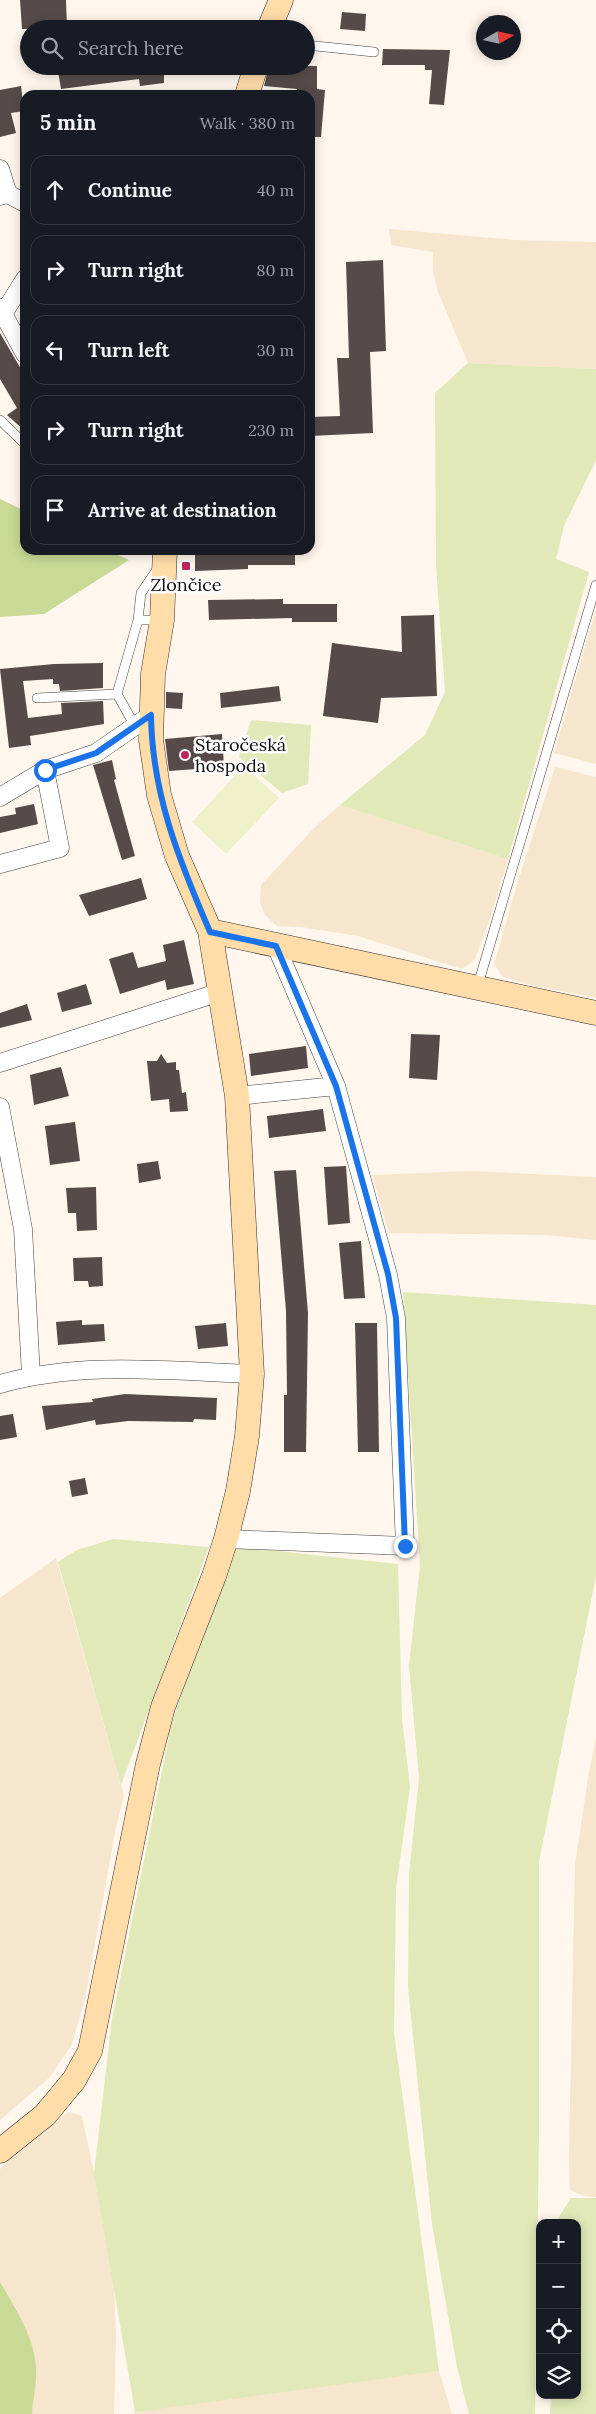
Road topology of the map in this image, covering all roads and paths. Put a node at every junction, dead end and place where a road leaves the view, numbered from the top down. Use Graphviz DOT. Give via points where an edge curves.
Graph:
graph roads {
  1 [pos="282,0"];
  2 [pos="273,20"];
  3 [pos="315,46"];
  4 [pos="374,52"];
  5 [pos="253,75"];
  6 [pos="249,90"];
  7 [pos="0,169"];
  8 [pos="4,195"];
  9 [pos="20,201"];
  10 [pos="20,286"];
  11 [pos="1,311"];
  12 [pos="20,345"];
  13 [pos="0,420"];
  14 [pos="20,439"];
  15 [pos="164,555"];
  16 [pos="165,555"];
  17 [pos="596,585"];
  18 [pos="138,620"];
  19 [pos="162,620"];
  20 [pos="117,694"];
  21 [pos="38,698"];
  22 [pos="143,720"];
  23 [pos="45,770"];
  24 [pos="0,797"];
  25 [pos="0,864"];
  26 [pos="210,932"];
  27 [pos="276,946"];
  28 [pos="477,988"];
  29 [pos="220,992"];
  30 [pos="596,1013"];
  31 [pos="0,1063"];
  32 [pos="336,1086"];
  33 [pos="237,1096"];
  34 [pos="0,1107"];
  35 [pos="252,1374"];
  36 [pos="31,1375"];
  37 [pos="0,1384"];
  38 [pos="226,1539"];
  39 [pos="0,2151"];
  1 -- 2 [label="street"];
  3 -- 4 [label="lane"];
  5 -- 6 [label="street"];
  7 -- 8 [label="street"];
  8 -- 9 [label="street"];
  10 -- 11 [label="street"];
  11 -- 12 [label="street"];
  13 -- 14 [label="lane"];
  15 -- 18 [label="lane" via="141,593"];
  16 -- 19 [label="street"];
  17 -- 28 [label="lane"];
  18 -- 19 [label="lane"];
  18 -- 20 [label="lane"];
  19 -- 22 [label="street"];
  20 -- 21 [label="lane"];
  20 -- 22 [label="lane"];
  22 -- 23 [label="street" via="96,753"];
  22 -- 26 [label="street" via="151,740 159,795 177,856"];
  23 -- 24 [label="street"];
  23 -- 25 [label="street" via="60,848"];
  26 -- 27 [label="street"];
  26 -- 29 [label="street"];
  27 -- 28 [label="street"];
  27 -- 32 [label="street"];
  28 -- 30 [label="street"];
  29 -- 31 [label="street"];
  29 -- 33 [label="street"];
  32 -- 33 [label="street"];
  32 -- 38 [label="street" via="388,1274 396,1318 405,1546"];
  33 -- 35 [label="street"];
  34 -- 36 [label="street" via="23,1229"];
  35 -- 36 [label="street" via="106,1368"];
  35 -- 38 [label="street" via="247,1436"];
  36 -- 37 [label="street"];
  38 -- 39 [label="street" via="163,1706 148,1764 90,2052 74,2080 46,2115"];
}
